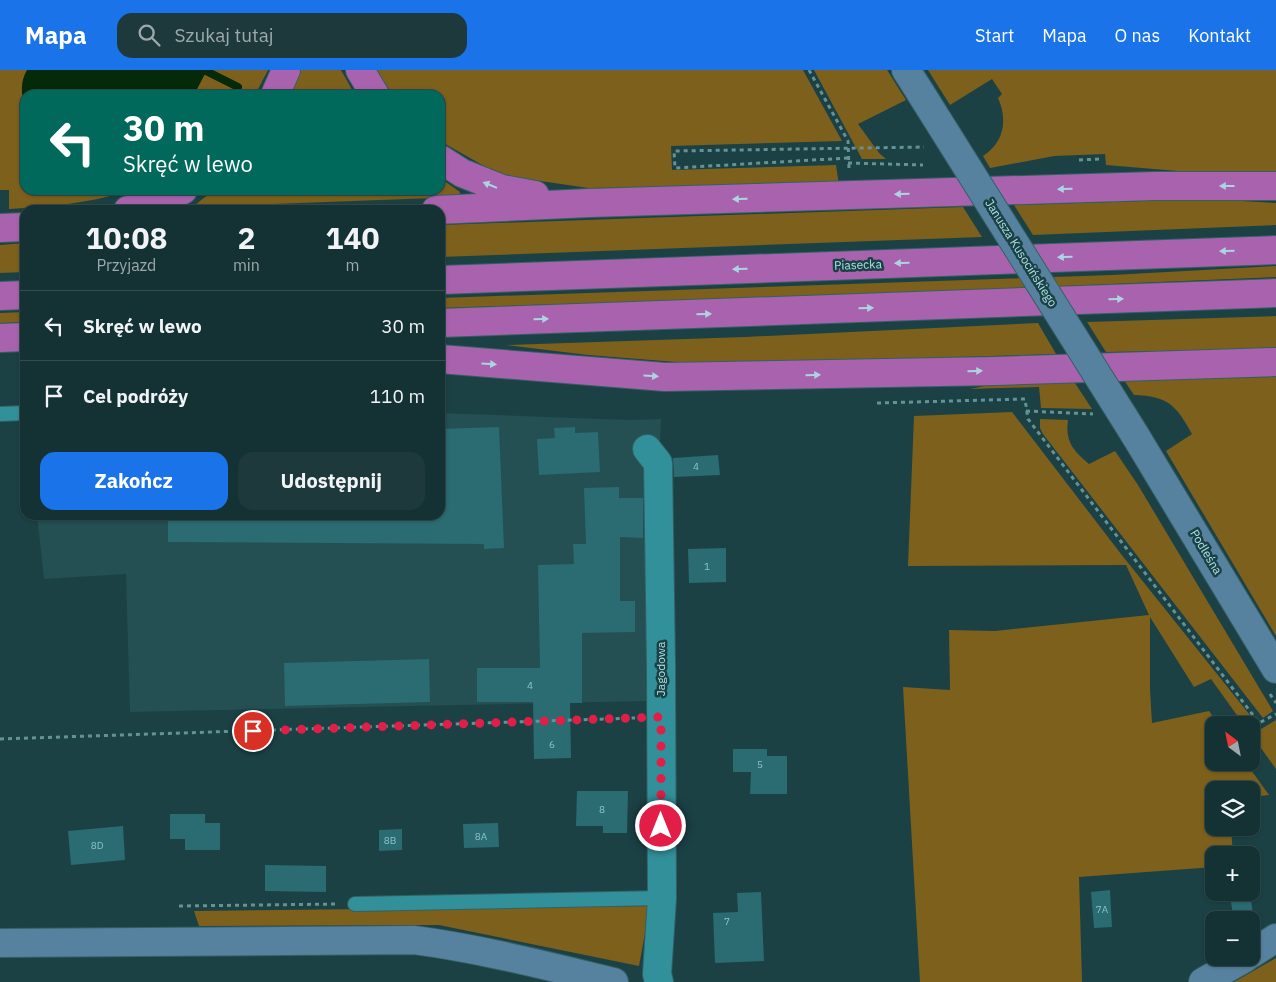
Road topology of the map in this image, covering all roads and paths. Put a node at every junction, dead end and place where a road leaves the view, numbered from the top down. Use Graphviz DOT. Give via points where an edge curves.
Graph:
graph roads {
  1 [pos="286,70"];
  2 [pos="360,70"];
  3 [pos="809,70"];
  4 [pos="913,81"];
  5 [pos="277,90"];
  6 [pos="372,90"];
  7 [pos="848,141"];
  8 [pos="931,147"];
  9 [pos="848,158"];
  10 [pos="445,162"];
  11 [pos="848,163"];
  12 [pos="924,165"];
  13 [pos="1276,186"];
  14 [pos="172,195"];
  15 [pos="589,203"];
  16 [pos="151,205"];
  17 [pos="445,210"];
  18 [pos="1276,250"];
  19 [pos="445,280"];
  20 [pos="1276,293"];
  21 [pos="20,295"];
  22 [pos="0,296"];
  23 [pos="445,323"];
  24 [pos="20,337"];
  25 [pos="0,338"];
  26 [pos="445,359"];
  27 [pos="1276,362"];
  28 [pos="877,403"];
  29 [pos="1026,410"];
  30 [pos="20,413"];
  31 [pos="0,414"];
  32 [pos="1100,415"];
  33 [pos="1135,436"];
  34 [pos="647,449"];
  35 [pos="1276,669"];
  36 [pos="1276,714"];
  37 [pos="661,717"];
  38 [pos="0,739"];
  39 [pos="662,898"];
  40 [pos="355,904"];
  41 [pos="179,906"];
  42 [pos="1276,938"];
  43 [pos="0,943"];
  44 [pos="1260,948"];
  45 [pos="1230,966"];
  46 [pos="614,982"];
  47 [pos="659,982"];
  48 [pos="1203,982"];
  1 -- 5 [label="highway"];
  2 -- 6 [label="highway"];
  3 -- 7 [label="path"];
  4 -- 33 [label="street, Janusza Kusocińskiego, bridge"];
  8 -- 9 [label="path, bridge" via="674,152 675,168"];
  15 -- 10 [label="highway, one-way" via="502,190"];
  11 -- 12 [label="path"];
  13 -- 15 [label="highway, one-way" via="1155,186"];
  14 -- 16 [label="highway"];
  15 -- 17 [label="highway"];
  18 -- 19 [label="highway, Piasecka, one-way"];
  23 -- 20 [label="highway, one-way"];
  21 -- 22 [label="highway"];
  24 -- 25 [label="highway"];
  26 -- 27 [label="highway, one-way" via="665,377"];
  28 -- 29 [label="path" via="1025,399"];
  29 -- 32 [label="path"];
  29 -- 36 [label="path" via="1028,419 1259,723"];
  30 -- 31 [label="lane"];
  33 -- 35 [label="street, Podleśna"];
  34 -- 37 [label="street, Jagodowa" via="658,463"];
  37 -- 38 [label="path"];
  37 -- 39 [label="street, Jagodowa"];
  39 -- 40 [label="lane"];
  39 -- 47 [label="street, Jagodowa"];
  40 -- 41 [label="path"];
  42 -- 44 [label="street"];
  43 -- 46 [label="street" via="414,940 495,953"];
  45 -- 48 [label="street"];
}
